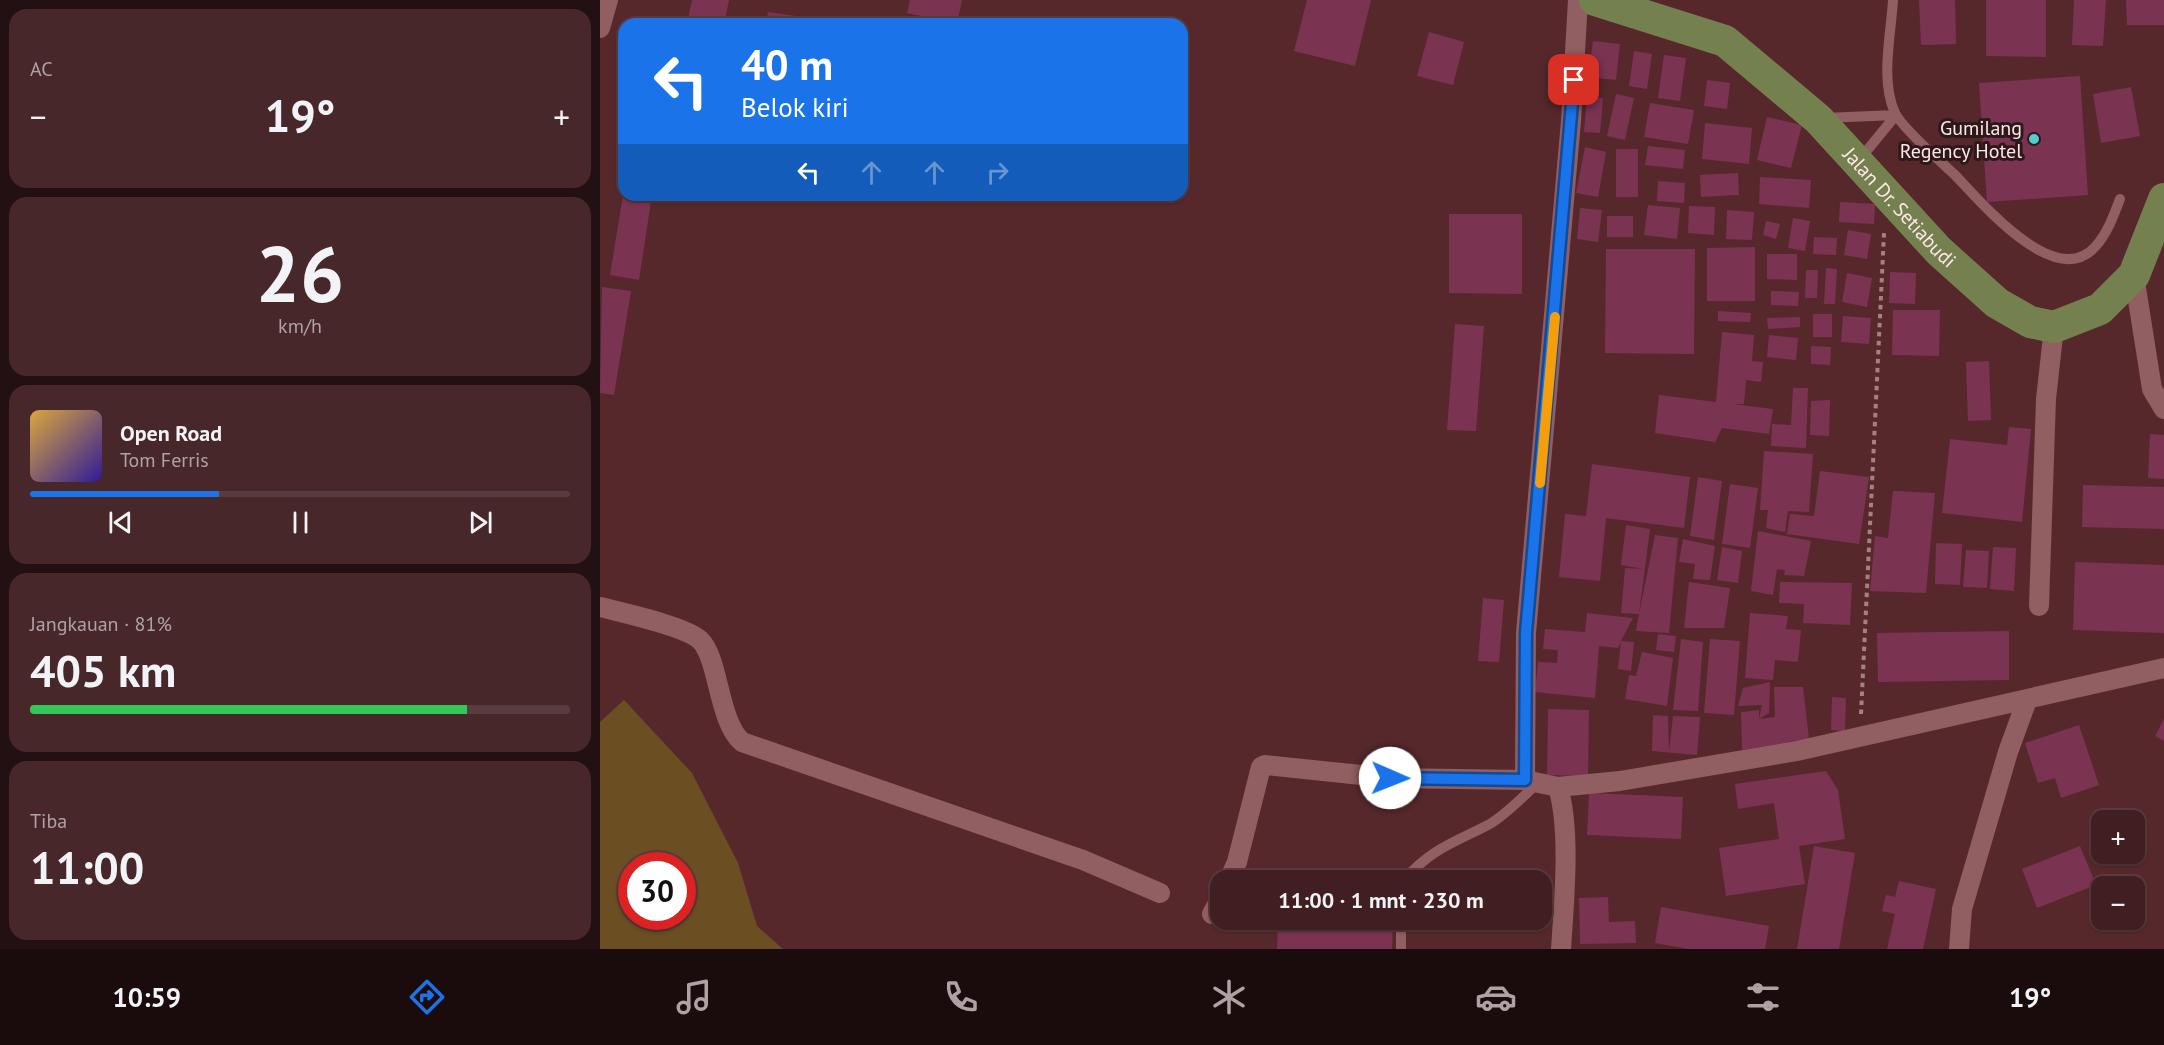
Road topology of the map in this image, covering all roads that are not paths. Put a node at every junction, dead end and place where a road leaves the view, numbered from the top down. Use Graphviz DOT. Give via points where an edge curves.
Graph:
graph roads {
  1 [pos="608,0"];
  2 [pos="1578,0"];
  3 [pos="1595,0"];
  4 [pos="1893,0"];
  5 [pos="600,28"];
  6 [pos="1896,115"];
  7 [pos="1818,119"];
  8 [pos="1858,161"];
  9 [pos="2120,199"];
  10 [pos="2164,199"];
  11 [pos="2134,275"];
  12 [pos="2054,327"];
  13 [pos="2164,409"];
  14 [pos="2039,606"];
  15 [pos="600,607"];
  16 [pos="2164,668"];
  17 [pos="2027,700"];
  18 [pos="1531,782"];
  19 [pos="1558,787"];
  20 [pos="1233,870"];
  21 [pos="1413,870"];
  22 [pos="1160,893"];
  23 [pos="1401,930"];
  24 [pos="1401,949"];
  25 [pos="1561,949"];
  26 [pos="1959,949"];
  1 -- 5 [label="street"];
  2 -- 18 [label="street" via="1526,633"];
  3 -- 7 [label="main road, Jalan Dr. Setiabudi" via="1725,41"];
  4 -- 6 [label="lane" via="1887,88"];
  6 -- 7 [label="lane"];
  6 -- 8 [label="lane"];
  6 -- 9 [label="lane" via="1993,214 2031,248 2054,257 2073,258 2094,249 2110,225"];
  7 -- 8 [label="main road, Jalan Dr. Setiabudi"];
  8 -- 12 [label="main road, Jalan Dr. Setiabudi" via="1939,251 1996,303 2030,322"];
  10 -- 11 [label="main road"];
  11 -- 12 [label="main road" via="2100,309"];
  11 -- 13 [label="street" via="2152,389"];
  12 -- 14 [label="street" via="2046,399"];
  15 -- 22 [label="street" via="699,639 732,728 742,742 1083,860"];
  16 -- 17 [label="street"];
  17 -- 19 [label="street" via="1797,751 1694,770"];
  17 -- 26 [label="street" via="1962,909"];
  18 -- 19 [label="street"];
  18 -- 20 [label="street" via="1390,778 1265,765 1261,767"];
  18 -- 21 [label="lane" via="1490,824 1454,840"];
  19 -- 25 [label="street" via="1564,834"];
  23 -- 24 [label="lane"];
}
